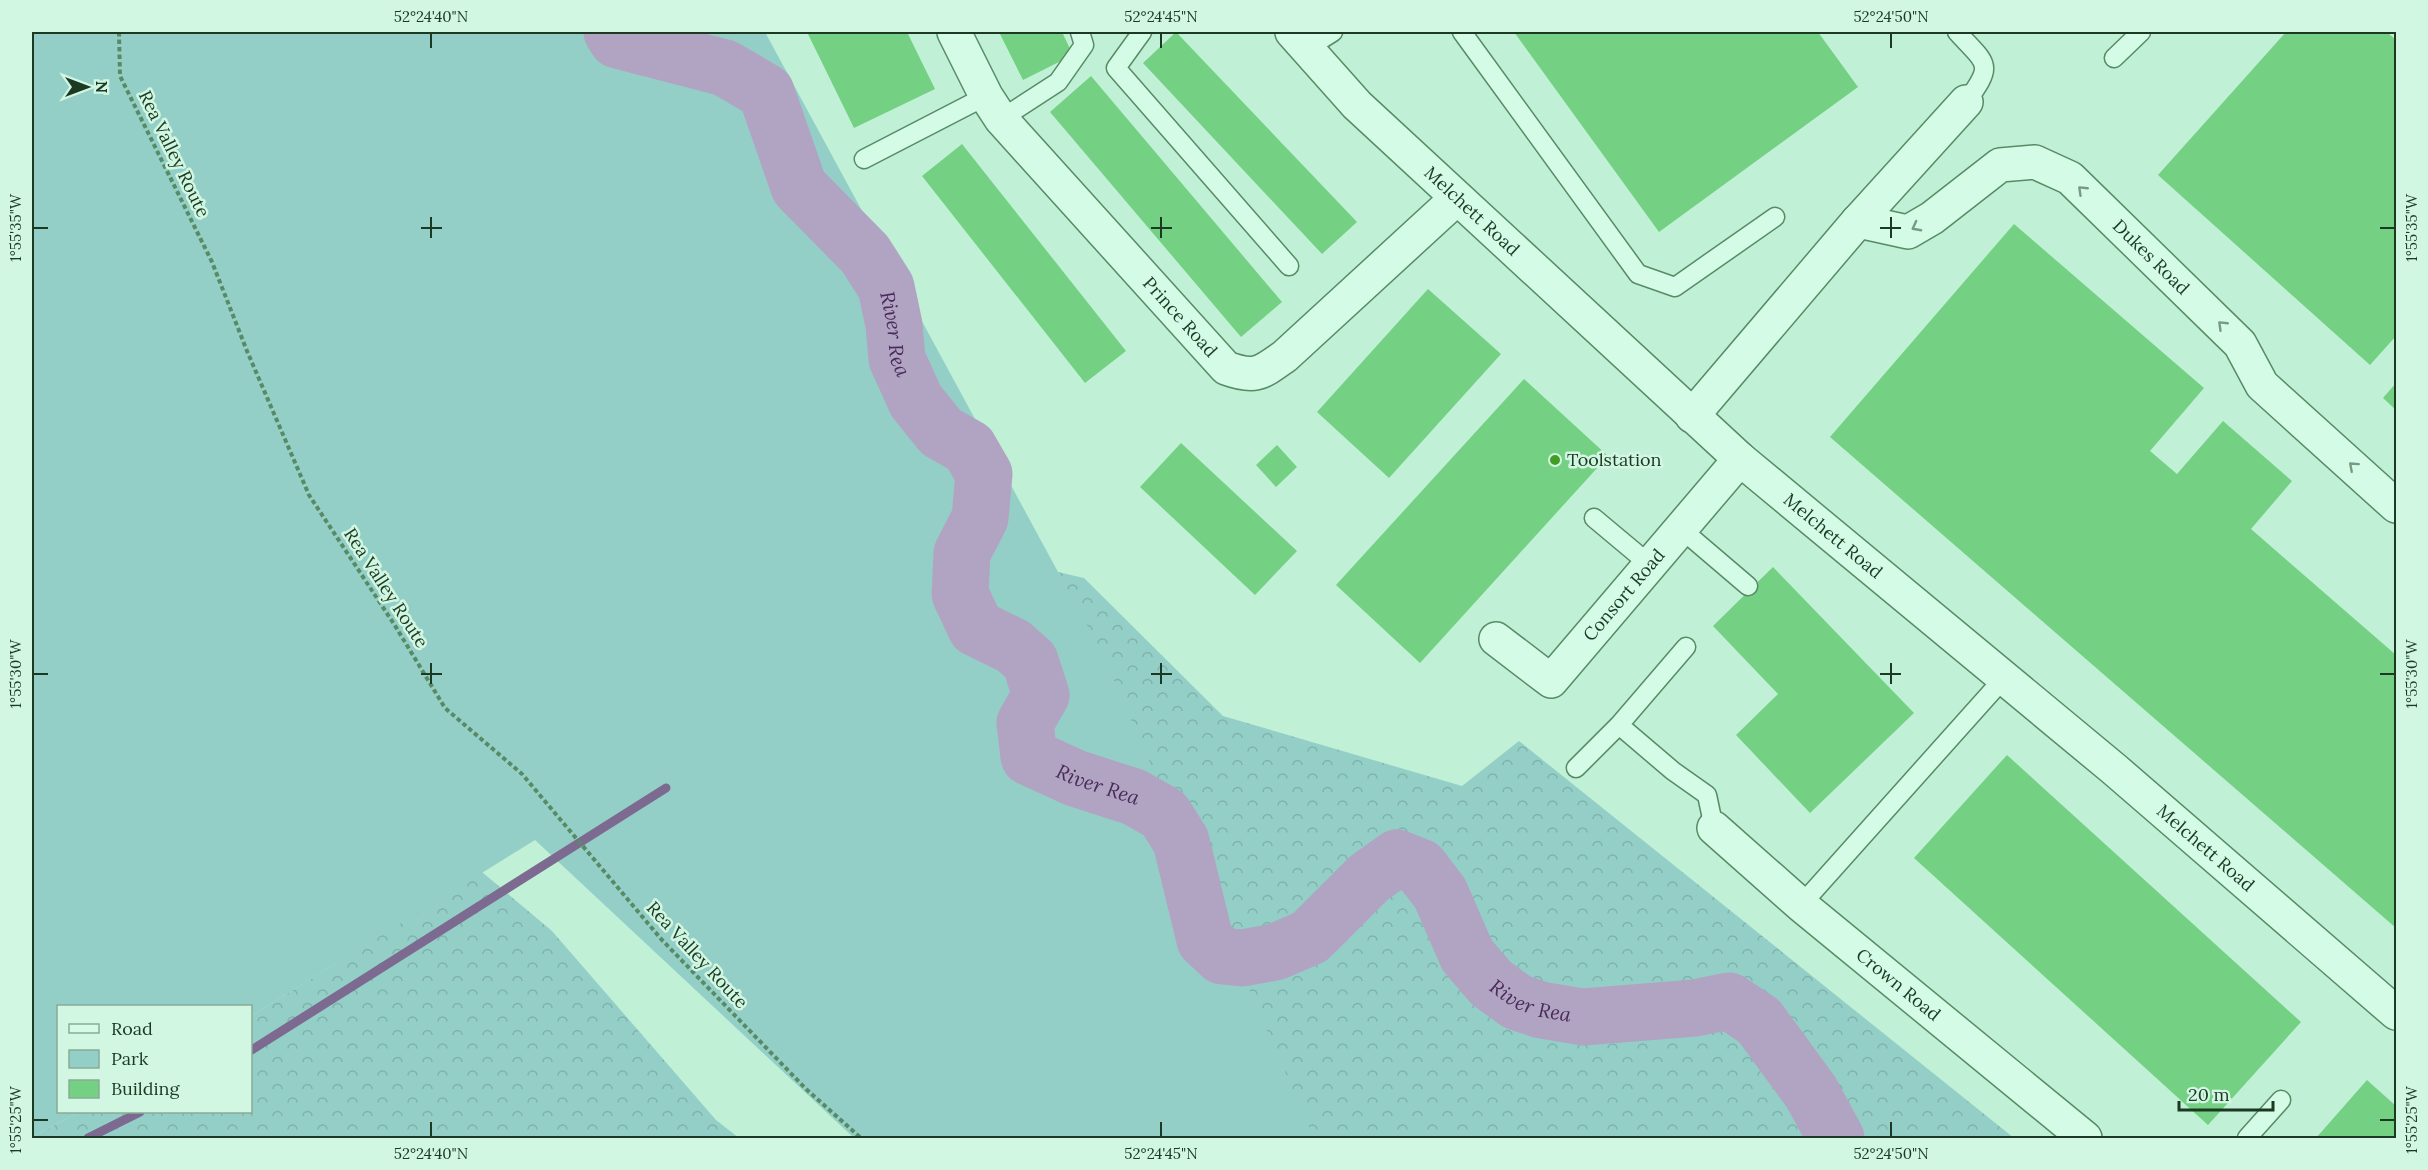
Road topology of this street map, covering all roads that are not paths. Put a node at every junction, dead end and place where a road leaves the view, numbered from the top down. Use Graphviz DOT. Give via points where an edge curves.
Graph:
graph roads {
  1 [pos="954,32"];
  2 [pos="1080,32"];
  3 [pos="1142,32"];
  4 [pos="1334,32"];
  5 [pos="1462,32"];
  6 [pos="1957,32"];
  7 [pos="2141,32"];
  8 [pos="1299,40"];
  9 [pos="2114,58"];
  10 [pos="1966,102"];
  11 [pos="993,107"];
  12 [pos="864,159"];
  13 [pos="1458,198"];
  14 [pos="1775,217"];
  15 [pos="1858,221"];
  16 [pos="1289,266"];
  17 [pos="1692,416"];
  18 [pos="1740,459"];
  19 [pos="2397,506"];
  20 [pos="1594,518"];
  21 [pos="1680,528"];
  22 [pos="1649,564"];
  23 [pos="1748,586"];
  24 [pos="1496,639"];
  25 [pos="1686,647"];
  26 [pos="2004,678"];
  27 [pos="1619,725"];
  28 [pos="1576,768"];
  29 [pos="1714,828"];
  30 [pos="1801,905"];
  31 [pos="2397,1012"];
  32 [pos="2281,1101"];
  33 [pos="2085,1138"];
  34 [pos="2247,1138"];
  1 -- 11 [label="street, Prince Road"];
  2 -- 11 [label="lane" via="1084,45 1058,82"];
  3 -- 16 [label="lane" via="1116,68"];
  4 -- 8 [label="lane"];
  5 -- 14 [label="lane" via="1638,274 1675,287"];
  6 -- 10 [label="lane" via="1985,68 1983,79"];
  7 -- 9 [label="lane"];
  8 -- 13 [label="street, Melchett Road" via="1357,105"];
  10 -- 15 [label="street"];
  11 -- 12 [label="lane"];
  11 -- 13 [label="street, Prince Road" via="1226,368 1240,373 1261,373 1285,356"];
  13 -- 17 [label="street, Melchett Road"];
  15 -- 17 [label="street"];
  19 -- 15 [label="street, Dukes Road, one-way" via="2262,385 2240,344 2070,178 2036,162 2000,165 1908,232"];
  17 -- 18 [label="street, Melchett Road"];
  18 -- 21 [label="street, Consort Road"];
  18 -- 26 [label="street, Melchett Road"];
  20 -- 22 [label="lane"];
  21 -- 22 [label="street, Consort Road"];
  21 -- 23 [label="lane"];
  22 -- 24 [label="street, Consort Road" via="1551,681"];
  25 -- 27 [label="lane"];
  26 -- 30 [label="lane"];
  26 -- 31 [label="street, Melchett Road"];
  27 -- 28 [label="lane"];
  27 -- 29 [label="lane" via="1707,795"];
  29 -- 30 [label="street, Crown Road"];
  30 -- 33 [label="street, Crown Road"];
  32 -- 34 [label="lane"];
}
